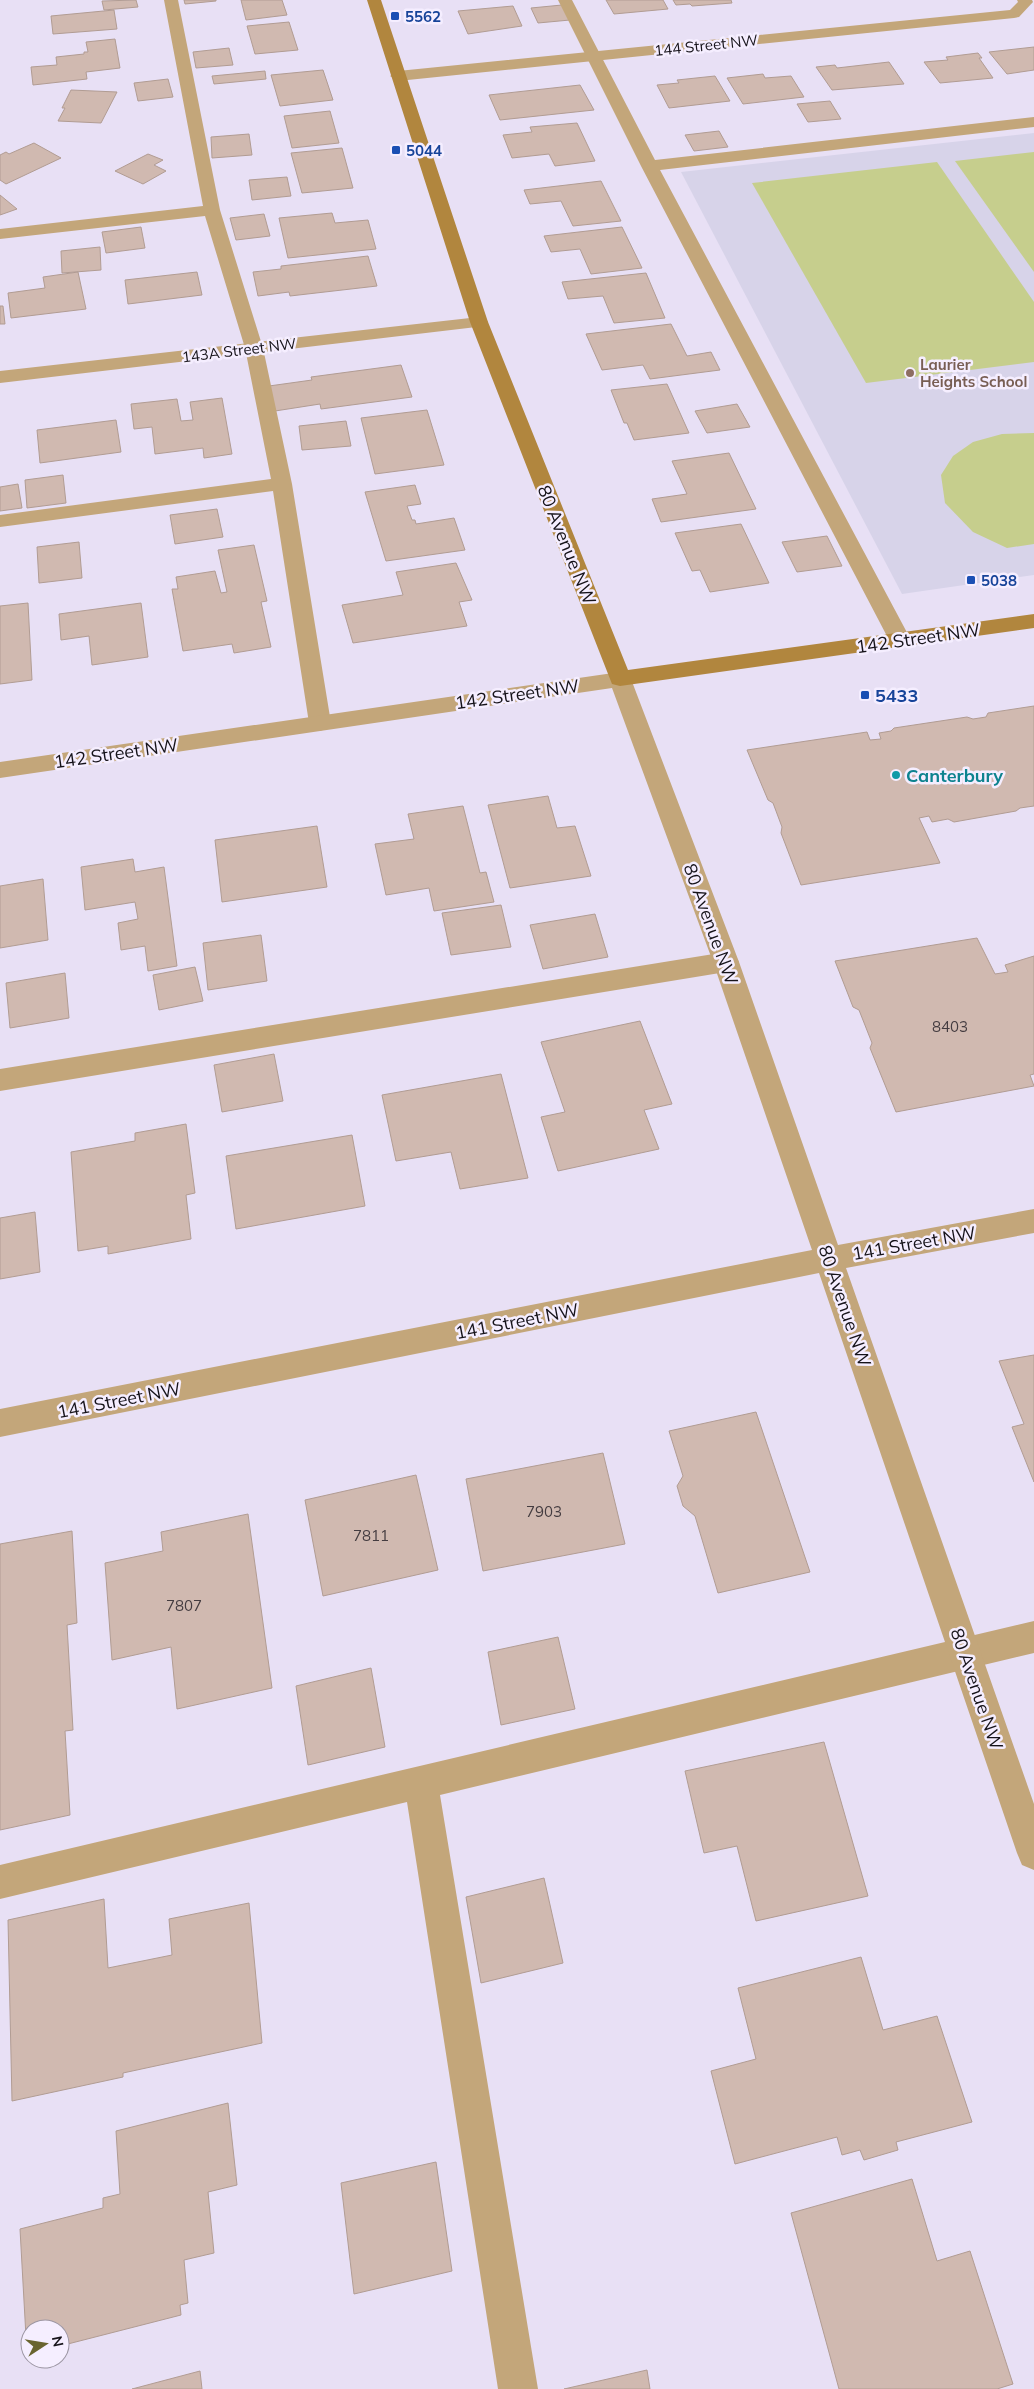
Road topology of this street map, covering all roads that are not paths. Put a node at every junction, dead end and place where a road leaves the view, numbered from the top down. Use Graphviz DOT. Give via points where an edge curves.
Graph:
graph roads {
  1 [pos="171,0"];
  2 [pos="374,0"];
  3 [pos="565,0"];
  4 [pos="1029,3"];
  5 [pos="592,56"];
  6 [pos="398,76"];
  7 [pos="1034,122"];
  8 [pos="649,166"];
  9 [pos="212,210"];
  10 [pos="0,234"];
  11 [pos="479,322"];
  12 [pos="254,348"];
  13 [pos="0,377"];
  14 [pos="282,484"];
  15 [pos="0,521"];
  16 [pos="1034,621"];
  17 [pos="900,640"];
  18 [pos="620,679"];
  19 [pos="320,723"];
  20 [pos="0,770"];
  21 [pos="726,962"];
  22 [pos="0,1080"];
  23 [pos="1034,1221"];
  24 [pos="828,1259"];
  25 [pos="0,1423"];
  26 [pos="1034,1637"];
  27 [pos="965,1653"];
  28 [pos="421,1782"];
  29 [pos="1034,1853"];
  30 [pos="0,1882"];
  31 [pos="518,2389"];
  1 -- 9 [label="street"];
  2 -- 6 [label="street, 80 Avenue NW"];
  3 -- 5 [label="street"];
  4 -- 5 [label="street, 144 Street NW" via="1014,14"];
  5 -- 6 [label="street, 144 Street NW"];
  5 -- 8 [label="street"];
  6 -- 11 [label="street, 80 Avenue NW"];
  7 -- 8 [label="street"];
  8 -- 17 [label="street"];
  9 -- 10 [label="street"];
  9 -- 12 [label="street"];
  11 -- 12 [label="street, 143A Street NW"];
  11 -- 18 [label="street, 80 Avenue NW"];
  12 -- 13 [label="street, 143A Street NW"];
  12 -- 14 [label="street"];
  14 -- 15 [label="street"];
  14 -- 19 [label="street"];
  16 -- 17 [label="street, 142 Street NW"];
  17 -- 18 [label="street, 142 Street NW"];
  18 -- 19 [label="street, 142 Street NW"];
  18 -- 21 [label="street, 80 Avenue NW"];
  19 -- 20 [label="street, 142 Street NW"];
  21 -- 22 [label="street"];
  21 -- 24 [label="street, 80 Avenue NW"];
  23 -- 24 [label="street, 141 Street NW"];
  24 -- 25 [label="street, 141 Street NW"];
  24 -- 27 [label="street, 80 Avenue NW"];
  26 -- 27 [label="street"];
  27 -- 28 [label="street"];
  27 -- 29 [label="street, 80 Avenue NW"];
  28 -- 30 [label="street"];
  28 -- 31 [label="street"];
}
